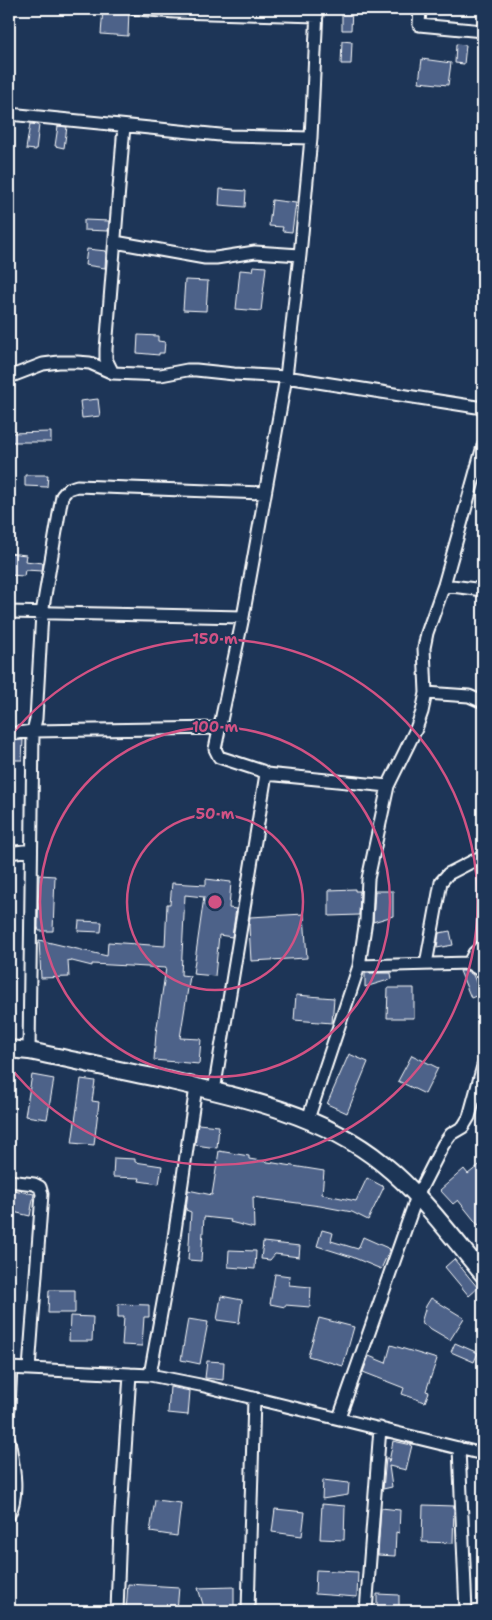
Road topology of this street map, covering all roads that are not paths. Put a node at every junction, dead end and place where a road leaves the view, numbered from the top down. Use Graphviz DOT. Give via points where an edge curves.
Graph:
graph roads {
  1 [pos="136,9"];
  2 [pos="420,9"];
  3 [pos="317,12"];
  4 [pos="483,31"];
  5 [pos="9,114"];
  6 [pos="124,126"];
  7 [pos="311,138"];
  8 [pos="115,242"];
  9 [pos="300,255"];
  10 [pos="113,373"];
  11 [pos="9,377"];
  12 [pos="286,377"];
  13 [pos="483,408"];
  14 [pos="483,446"];
  15 [pos="479,477"];
  16 [pos="265,493"];
  17 [pos="444,585"];
  18 [pos="483,590"];
  19 [pos="9,612"];
  20 [pos="42,613"];
  21 [pos="243,617"];
  22 [pos="426,693"];
  23 [pos="483,702"];
  24 [pos="220,728"];
  25 [pos="33,730"];
  26 [pos="9,734"];
  27 [pos="266,774"];
  28 [pos="388,786"];
  29 [pos="31,850"];
  30 [pos="9,853"];
  31 [pos="483,856"];
  32 [pos="483,945"];
  33 [pos="469,963"];
  34 [pos="426,964"];
  35 [pos="360,966"];
  36 [pos="483,972"];
  37 [pos="9,1049"];
  38 [pos="29,1051"];
  39 [pos="483,1066"];
  40 [pos="196,1087"];
  41 [pos="214,1091"];
  42 [pos="308,1119"];
  43 [pos="9,1181"];
  44 [pos="418,1196"];
  45 [pos="483,1274"];
  46 [pos="10,1368"];
  47 [pos="29,1369"];
  48 [pos="130,1374"];
  49 [pos="150,1375"];
  50 [pos="254,1398"];
  51 [pos="9,1408"];
  52 [pos="339,1418"];
  53 [pos="380,1428"];
  54 [pos="9,1440"];
  55 [pos="459,1448"];
  56 [pos="483,1454"];
  57 [pos="9,1515"];
  58 [pos="117,1611"];
  59 [pos="248,1611"];
  60 [pos="366,1611"];
  61 [pos="466,1611"];
  1 -- 3 [label="street"];
  2 -- 4 [label="street" via="419,25"];
  3 -- 7 [label="street"];
  5 -- 6 [label="street"];
  6 -- 7 [label="street" via="230,136"];
  6 -- 8 [label="street"];
  7 -- 9 [label="street"];
  8 -- 9 [label="street" via="205,258 255,252"];
  8 -- 10 [label="street" via="106,349 106,359"];
  9 -- 12 [label="street"];
  10 -- 11 [label="street" via="90,363 59,362 43,364"];
  10 -- 12 [label="street" via="161,375 196,370"];
  12 -- 13 [label="street"];
  12 -- 16 [label="street"];
  14 -- 15 [label="street"];
  15 -- 17 [label="street"];
  16 -- 20 [label="street" via="77,486 68,489 62,496"];
  16 -- 21 [label="street"];
  17 -- 18 [label="street"];
  17 -- 22 [label="street" via="426,633"];
  19 -- 20 [label="street"];
  20 -- 21 [label="street"];
  20 -- 25 [label="street"];
  21 -- 24 [label="street"];
  22 -- 23 [label="street" via="469,696"];
  22 -- 28 [label="street" via="416,729"];
  24 -- 25 [label="street"];
  24 -- 27 [label="street" via="215,749 218,757"];
  25 -- 26 [label="street"];
  25 -- 29 [label="street"];
  27 -- 28 [label="street"];
  27 -- 41 [label="street"];
  28 -- 35 [label="street" via="368,879"];
  29 -- 30 [label="street"];
  29 -- 38 [label="street"];
  31 -- 34 [label="street" via="448,874 441,882"];
  32 -- 33 [label="street"];
  33 -- 34 [label="street"];
  33 -- 36 [label="street"];
  34 -- 35 [label="street"];
  35 -- 42 [label="street"];
  37 -- 38 [label="street"];
  38 -- 40 [label="street"];
  39 -- 44 [label="street" via="469,1117 463,1127 451,1134"];
  40 -- 41 [label="street"];
  40 -- 49 [label="street"];
  41 -- 42 [label="street"];
  42 -- 44 [label="street" via="346,1137 382,1162"];
  43 -- 47 [label="street" via="34,1184 40,1187 42,1194"];
  44 -- 45 [label="street"];
  44 -- 52 [label="street"];
  46 -- 47 [label="street"];
  46 -- 51 [label="street"];
  47 -- 48 [label="street"];
  48 -- 49 [label="street"];
  48 -- 58 [label="street"];
  49 -- 50 [label="street"];
  50 -- 52 [label="street"];
  50 -- 59 [label="street"];
  52 -- 53 [label="street"];
  53 -- 55 [label="street"];
  53 -- 60 [label="street"];
  54 -- 57 [label="street" via="14,1491"];
  55 -- 56 [label="street"];
  55 -- 61 [label="street"];
}
